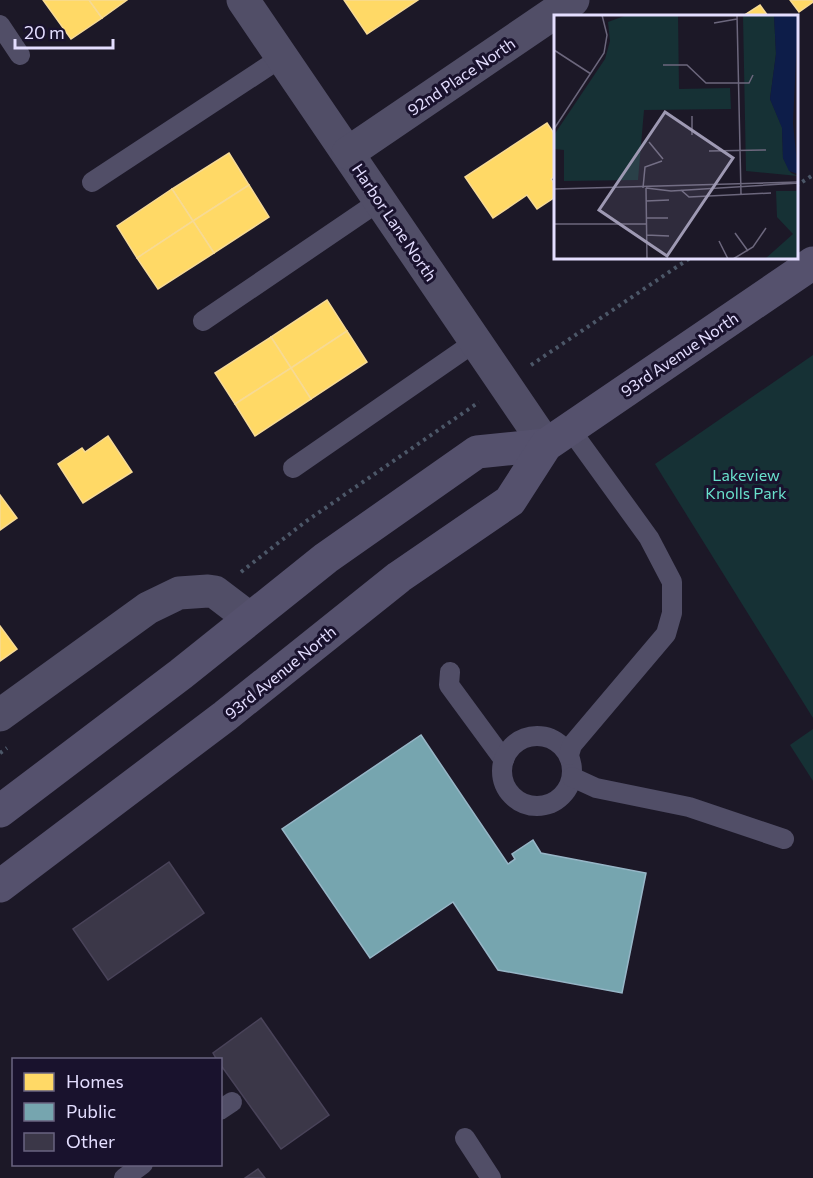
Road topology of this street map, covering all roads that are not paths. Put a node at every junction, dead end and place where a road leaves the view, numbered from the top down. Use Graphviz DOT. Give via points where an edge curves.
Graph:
graph roads {
  1 [pos="243,0"];
  2 [pos="573,0"];
  3 [pos="0,25"];
  4 [pos="20,55"];
  5 [pos="282,57"];
  6 [pos="348,153"];
  7 [pos="92,182"];
  8 [pos="381,200"];
  9 [pos="813,263"];
  10 [pos="203,321"];
  11 [pos="476,342"];
  12 [pos="558,437"];
  13 [pos="293,468"];
  14 [pos="249,618"];
  15 [pos="450,672"];
  16 [pos="0,715"];
  17 [pos="569,755"];
  18 [pos="504,760"];
  19 [pos="572,777"];
  20 [pos="0,811"];
  21 [pos="784,838"];
  22 [pos="0,886"];
  23 [pos="465,1138"];
  24 [pos="140,1166"];
  25 [pos="124,1178"];
  26 [pos="491,1178"];
  1 -- 5 [label="street, Harbor Lane North"];
  2 -- 6 [label="street, 92nd Place North"];
  3 -- 4 [label="lane"];
  5 -- 6 [label="street, Harbor Lane North"];
  5 -- 7 [label="lane"];
  6 -- 8 [label="street, Harbor Lane North"];
  8 -- 10 [label="lane"];
  8 -- 11 [label="street, Harbor Lane North"];
  9 -- 12 [label="main road, 93rd Avenue North"];
  11 -- 12 [label="street, Harbor Lane North" via="503,384"];
  11 -- 13 [label="lane"];
  12 -- 14 [label="main road, 93rd Avenue North" via="477,452 326,558"];
  12 -- 17 [label="lane" via="649,538 672,582 672,613 666,634 572,744"];
  12 -- 22 [label="main road, 93rd Avenue North" via="510,501 399,577 225,716"];
  14 -- 16 [label="street" via="215,592 179,593 148,608"];
  14 -- 20 [label="main road, 93rd Avenue North"];
  15 -- 18 [label="lane" via="449,685"];
  17 -- 18 [label="lane" via="562,745 541,735 518,741"];
  17 -- 19 [label="lane"];
  18 -- 19 [label="lane" via="501,771 509,792 528,805 540,806 561,797"];
  19 -- 21 [label="lane" via="596,788 688,807"];
  23 -- 26 [label="lane"];
  24 -- 25 [label="lane"];
}
